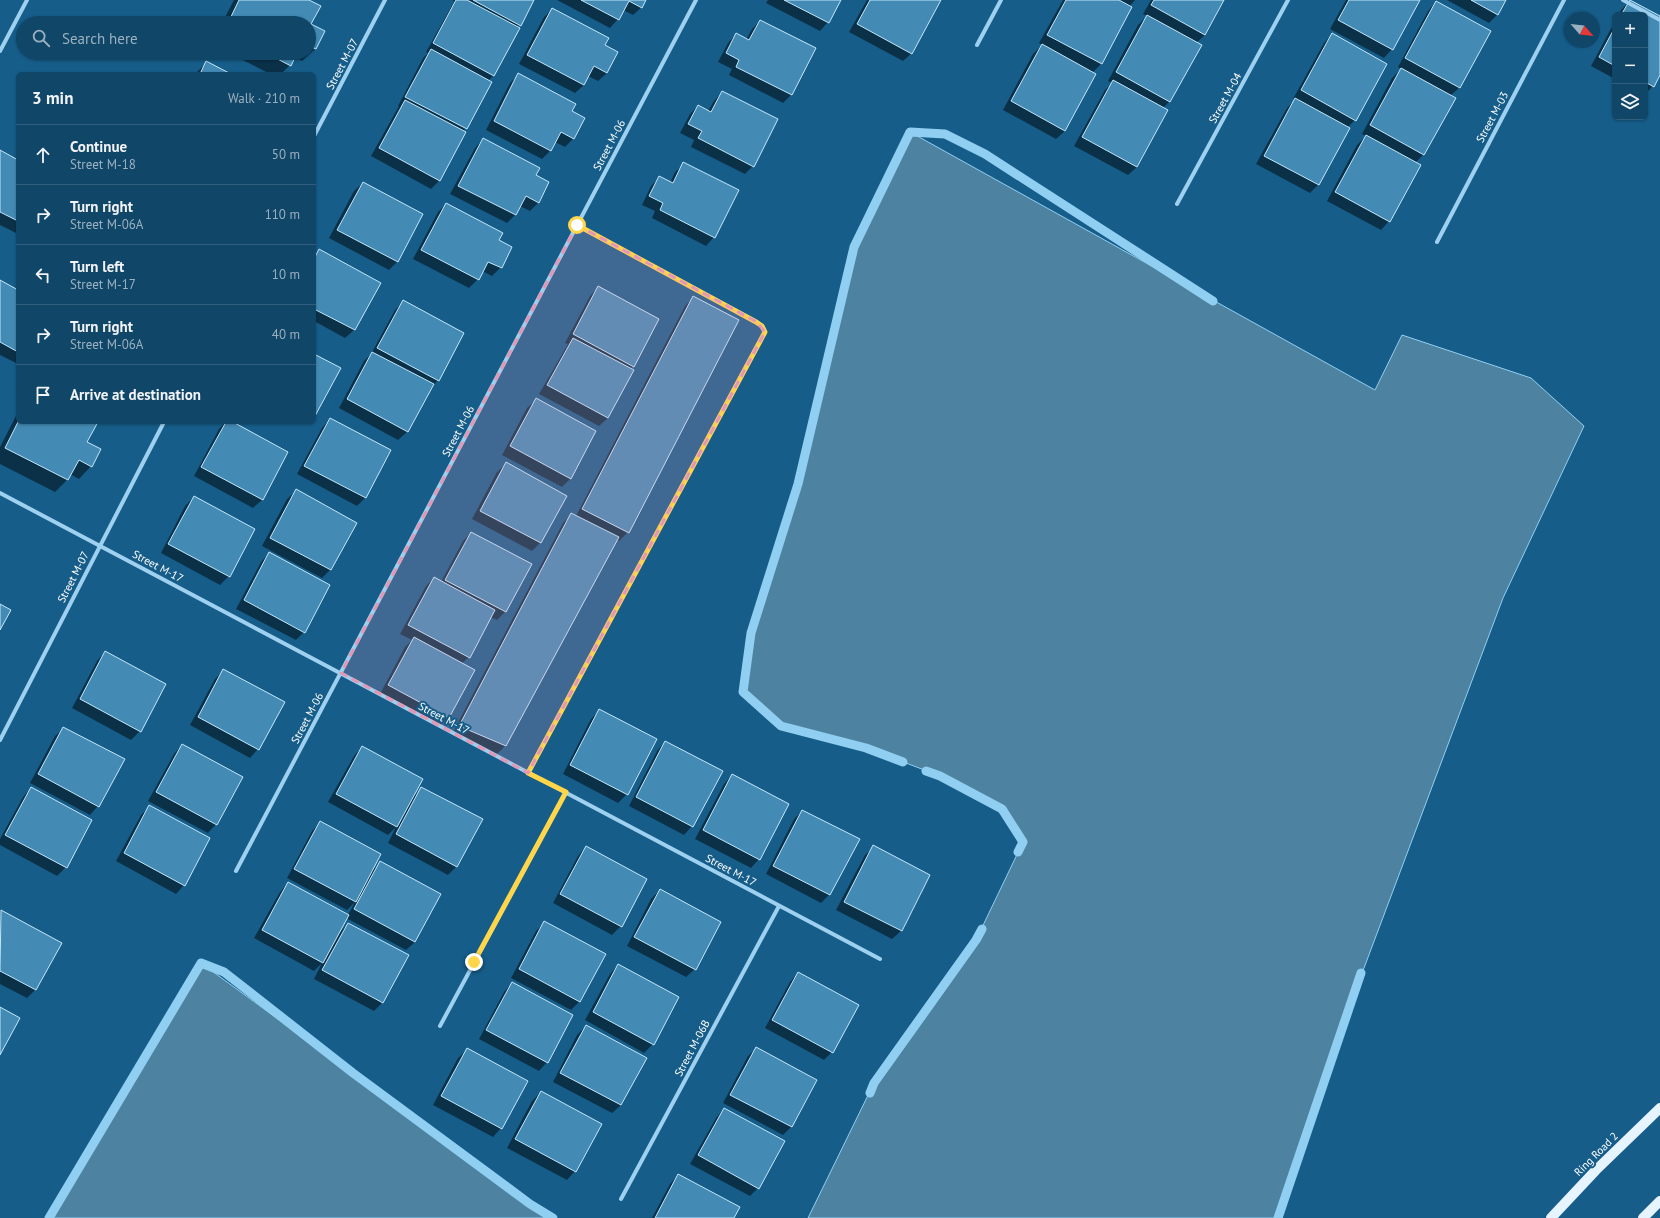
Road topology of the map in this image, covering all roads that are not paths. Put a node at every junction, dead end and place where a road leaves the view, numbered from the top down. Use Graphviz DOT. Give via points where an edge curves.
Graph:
graph roads {
  1 [pos="27,0"];
  2 [pos="386,0"];
  3 [pos="696,0"];
  4 [pos="1001,0"];
  5 [pos="1288,0"];
  6 [pos="1564,0"];
  7 [pos="1623,0"];
  8 [pos="19,16"];
  9 [pos="1660,20"];
  10 [pos="16,21"];
  11 [pos="977,45"];
  12 [pos="0,51"];
  13 [pos="316,132"];
  14 [pos="1177,204"];
  15 [pos="577,225"];
  16 [pos="1437,242"];
  17 [pos="163,424"];
  18 [pos="0,493"];
  19 [pos="99,546"];
  20 [pos="341,673"];
  21 [pos="0,740"];
  22 [pos="528,773"];
  23 [pos="566,792"];
  24 [pos="236,871"];
  25 [pos="779,906"];
  26 [pos="880,959"];
  27 [pos="440,1026"];
  28 [pos="1660,1108"];
  29 [pos="621,1199"];
  30 [pos="1660,1201"];
  31 [pos="1551,1218"];
  32 [pos="1643,1218"];
  1 -- 8 [label="street"];
  2 -- 13 [label="street, Street M-07"];
  3 -- 15 [label="street, Street M-06"];
  4 -- 11 [label="street"];
  5 -- 14 [label="street, Street M-04"];
  6 -- 16 [label="street, Street M-03"];
  7 -- 9 [label="street"];
  10 -- 12 [label="street"];
  15 -- 20 [label="street, Street M-06"];
  15 -- 22 [label="street" via="756,322 765,332"];
  17 -- 19 [label="street, Street M-07"];
  18 -- 19 [label="street, Street M-17"];
  19 -- 20 [label="street, Street M-17"];
  19 -- 21 [label="street, Street M-07"];
  20 -- 22 [label="street, Street M-17"];
  20 -- 24 [label="street, Street M-06"];
  22 -- 23 [label="street, Street M-17"];
  23 -- 25 [label="street, Street M-17"];
  23 -- 27 [label="street"];
  25 -- 26 [label="street, Street M-17"];
  25 -- 29 [label="street, Street M-06B"];
  28 -- 31 [label="main road, Ring Road 2"];
  30 -- 32 [label="main road"];
}
